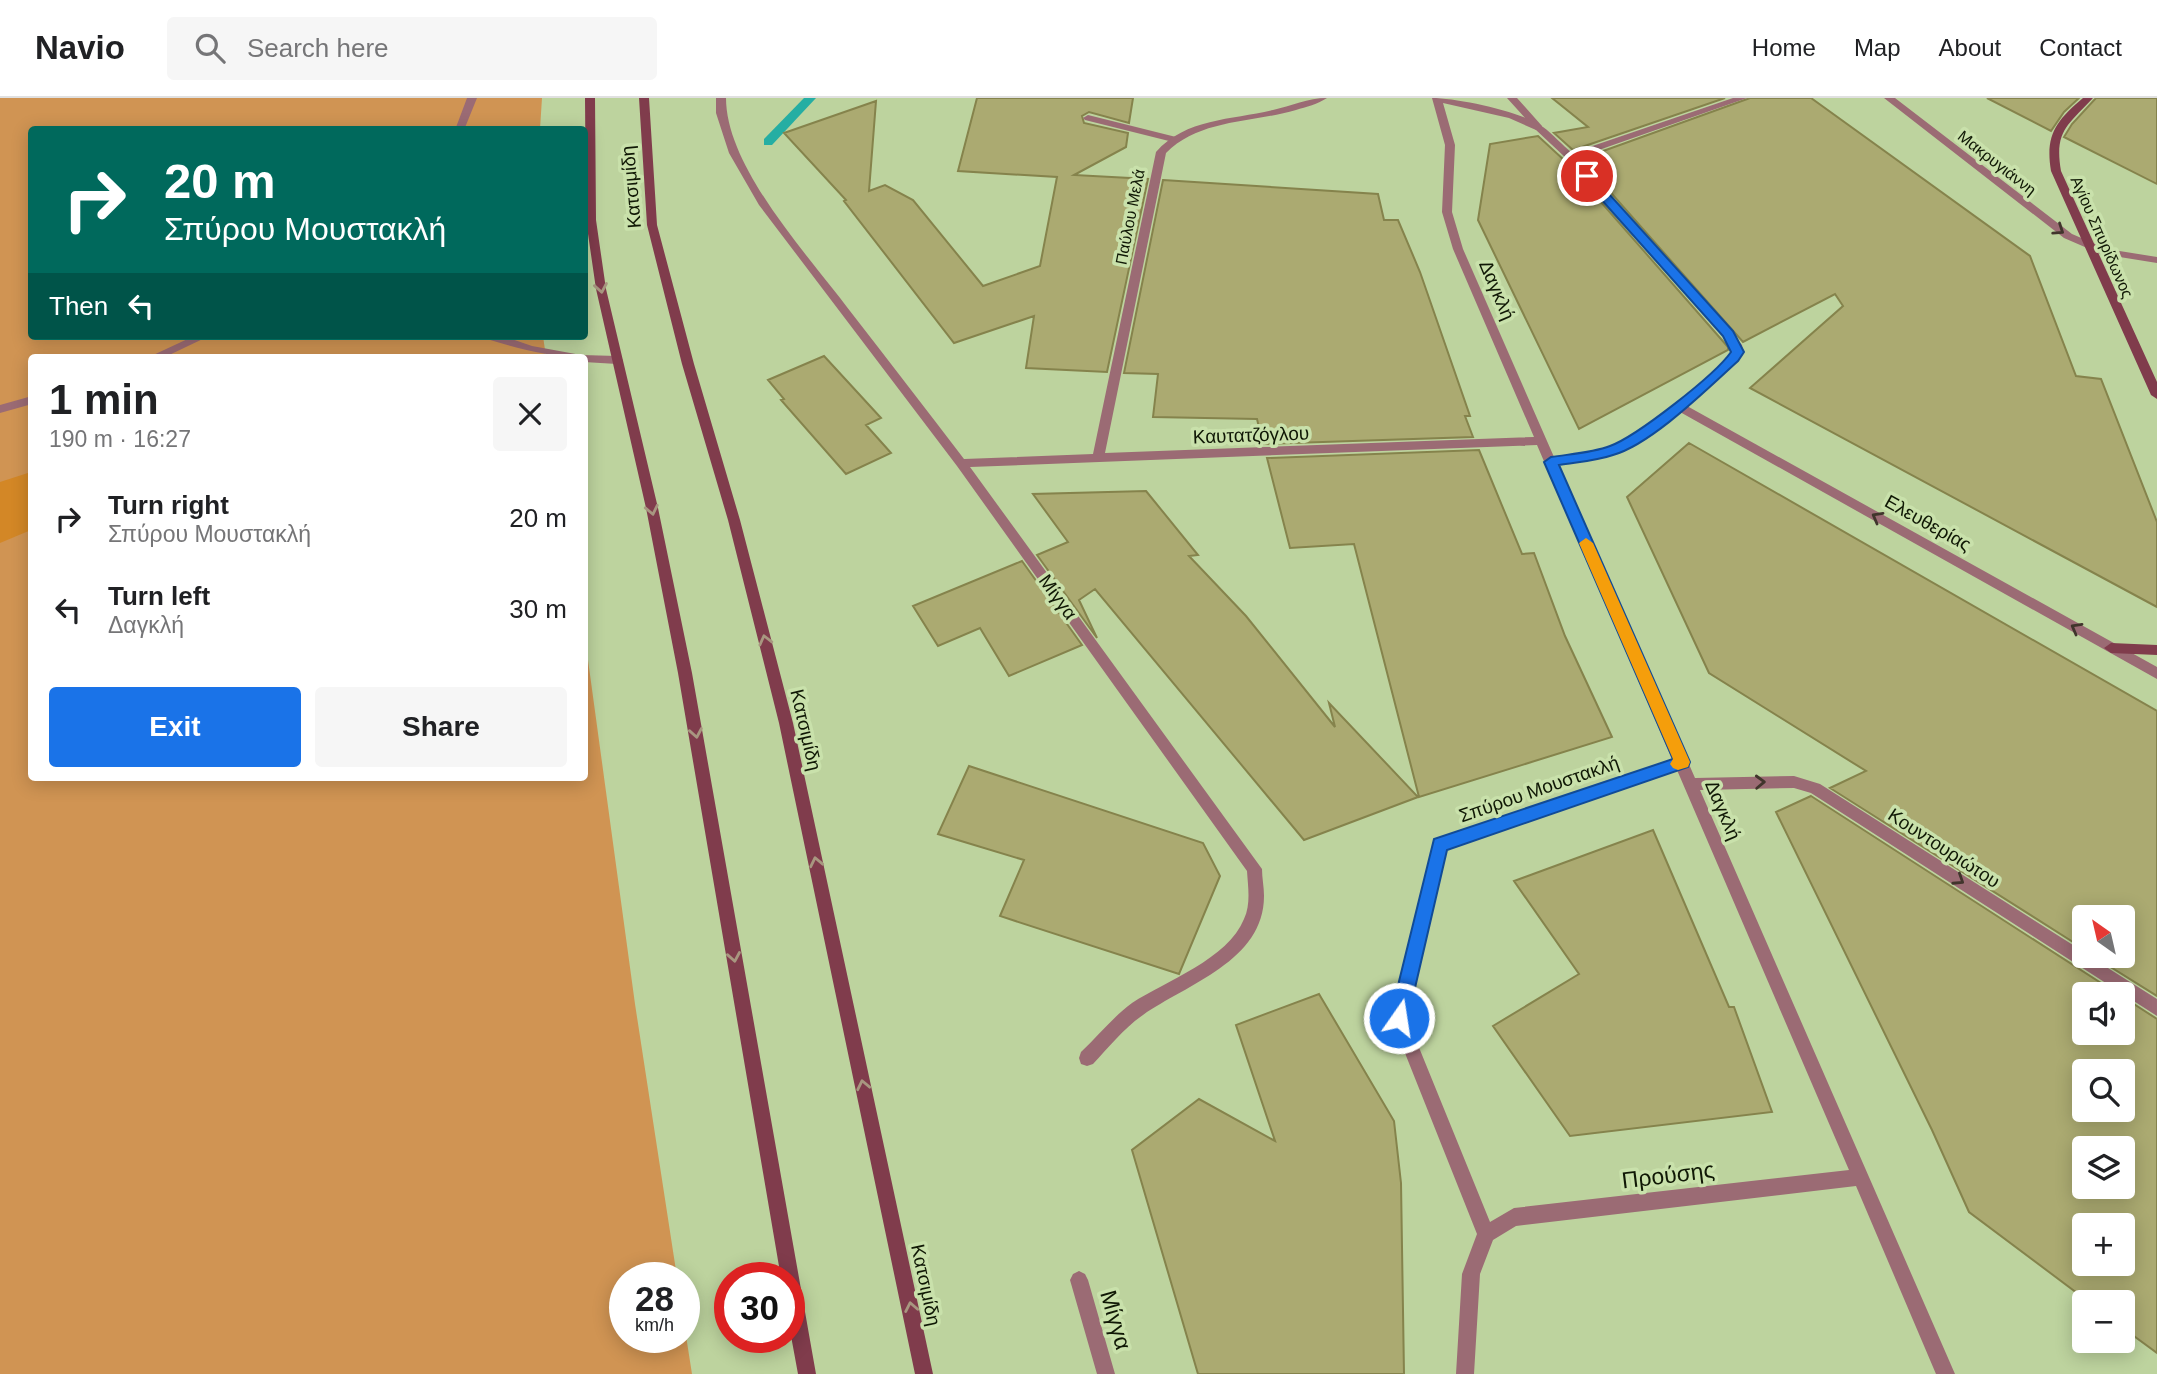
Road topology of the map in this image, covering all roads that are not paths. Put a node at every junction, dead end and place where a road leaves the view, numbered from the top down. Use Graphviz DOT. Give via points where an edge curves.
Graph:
graph roads {
  1 [pos="472,98"];
  2 [pos="590,98"];
  3 [pos="644,98"];
  4 [pos="721,98"];
  5 [pos="1322,98"];
  6 [pos="1437,98"];
  7 [pos="1512,98"];
  8 [pos="1742,98"];
  9 [pos="1889,98"];
  10 [pos="2088,98"];
  11 [pos="1088,118"];
  12 [pos="461,126"];
  13 [pos="1539,128"];
  14 [pos="1173,139"];
  15 [pos="1570,157"];
  16 [pos="2089,247"];
  17 [pos="2157,260"];
  18 [pos="195,340"];
  19 [pos="503,340"];
  20 [pos="162,354"];
  21 [pos="560,354"];
  22 [pos="588,358"];
  23 [pos="617,360"];
  24 [pos="2157,395"];
  25 [pos="28,401"];
  26 [pos="1680,407"];
  27 [pos="0,410"];
  28 [pos="1542,441"];
  29 [pos="1098,458"];
  30 [pos="1551,462"];
  31 [pos="961,463"];
  32 [pos="2111,648"];
  33 [pos="2157,650"];
  34 [pos="2157,674"];
  35 [pos="1682,762"];
  36 [pos="1692,784"];
  37 [pos="2157,1008"];
  38 [pos="1087,1058"];
  39 [pos="1860,1177"];
  40 [pos="1486,1234"];
  41 [pos="1079,1280"];
  42 [pos="807,1374"];
  43 [pos="924,1374"];
  44 [pos="1106,1374"];
  45 [pos="1465,1374"];
  46 [pos="1946,1374"];
  1 -- 12 [label="street"];
  2 -- 23 [label="main road, Κατσιμίδη, one-way" via="591,220"];
  43 -- 3 [label="main road, Κατσιμίδη, one-way" via="786,723 652,225"];
  4 -- 31 [label="street, Μίγγα" via="734,153 764,205"];
  5 -- 14 [label="street"];
  6 -- 13 [label="street" via="1505,114"];
  6 -- 28 [label="street, Δαγκλή" via="1450,145 1445,202 1450,227"];
  7 -- 13 [label="street"];
  8 -- 15 [label="street"];
  9 -- 16 [label="street, Μακρυγιάννη, one-way" via="2045,221"];
  10 -- 16 [label="main road, Αγίου Σπυρίδωνος" via="2064,119 2052,156"];
  11 -- 14 [label="street"];
  13 -- 15 [label="street"];
  14 -- 29 [label="street, Παύλου Μελά" via="1158,159"];
  15 -- 26 [label="street" via="1736,345 1734,358"];
  16 -- 17 [label="street, Μακρυγιάννη"];
  16 -- 24 [label="main road, Αγίου Σπυρίδωνος"];
  18 -- 20 [label="street"];
  19 -- 21 [label="street"];
  22 -- 23 [label="street"];
  23 -- 42 [label="main road, Κατσιμίδη, one-way" via="685,673"];
  25 -- 27 [label="street"];
  26 -- 30 [label="street" via="1610,451"];
  32 -- 26 [label="street, Ελευθερίας, one-way"];
  28 -- 29 [label="street, Καυτατζόγλου"];
  28 -- 30 [label="street, Δαγκλή"];
  29 -- 31 [label="street, Καυτατζόγλου"];
  30 -- 35 [label="street, Δαγκλή"];
  31 -- 38 [label="street, Μίγγα" via="1218,817 1254,869 1258,887 1257,911 1246,936 1223,958 1135,1010"];
  32 -- 33 [label="main road"];
  32 -- 34 [label="street, Ελευθερίας"];
  35 -- 36 [label="street, Δαγκλή"];
  35 -- 40 [label="street, Σπύρου Μουστακλή" via="1440,845 1399,1018"];
  36 -- 37 [label="street, Κουντουριώτου, one-way" via="1794,782 1815,788"];
  36 -- 39 [label="street, Δαγκλή"];
  39 -- 40 [label="street, Προύσης" via="1514,1217"];
  39 -- 46 [label="street, Δαγκλή"];
  40 -- 45 [label="street" via="1471,1274"];
  41 -- 44 [label="street, Μίγγα"];
}
